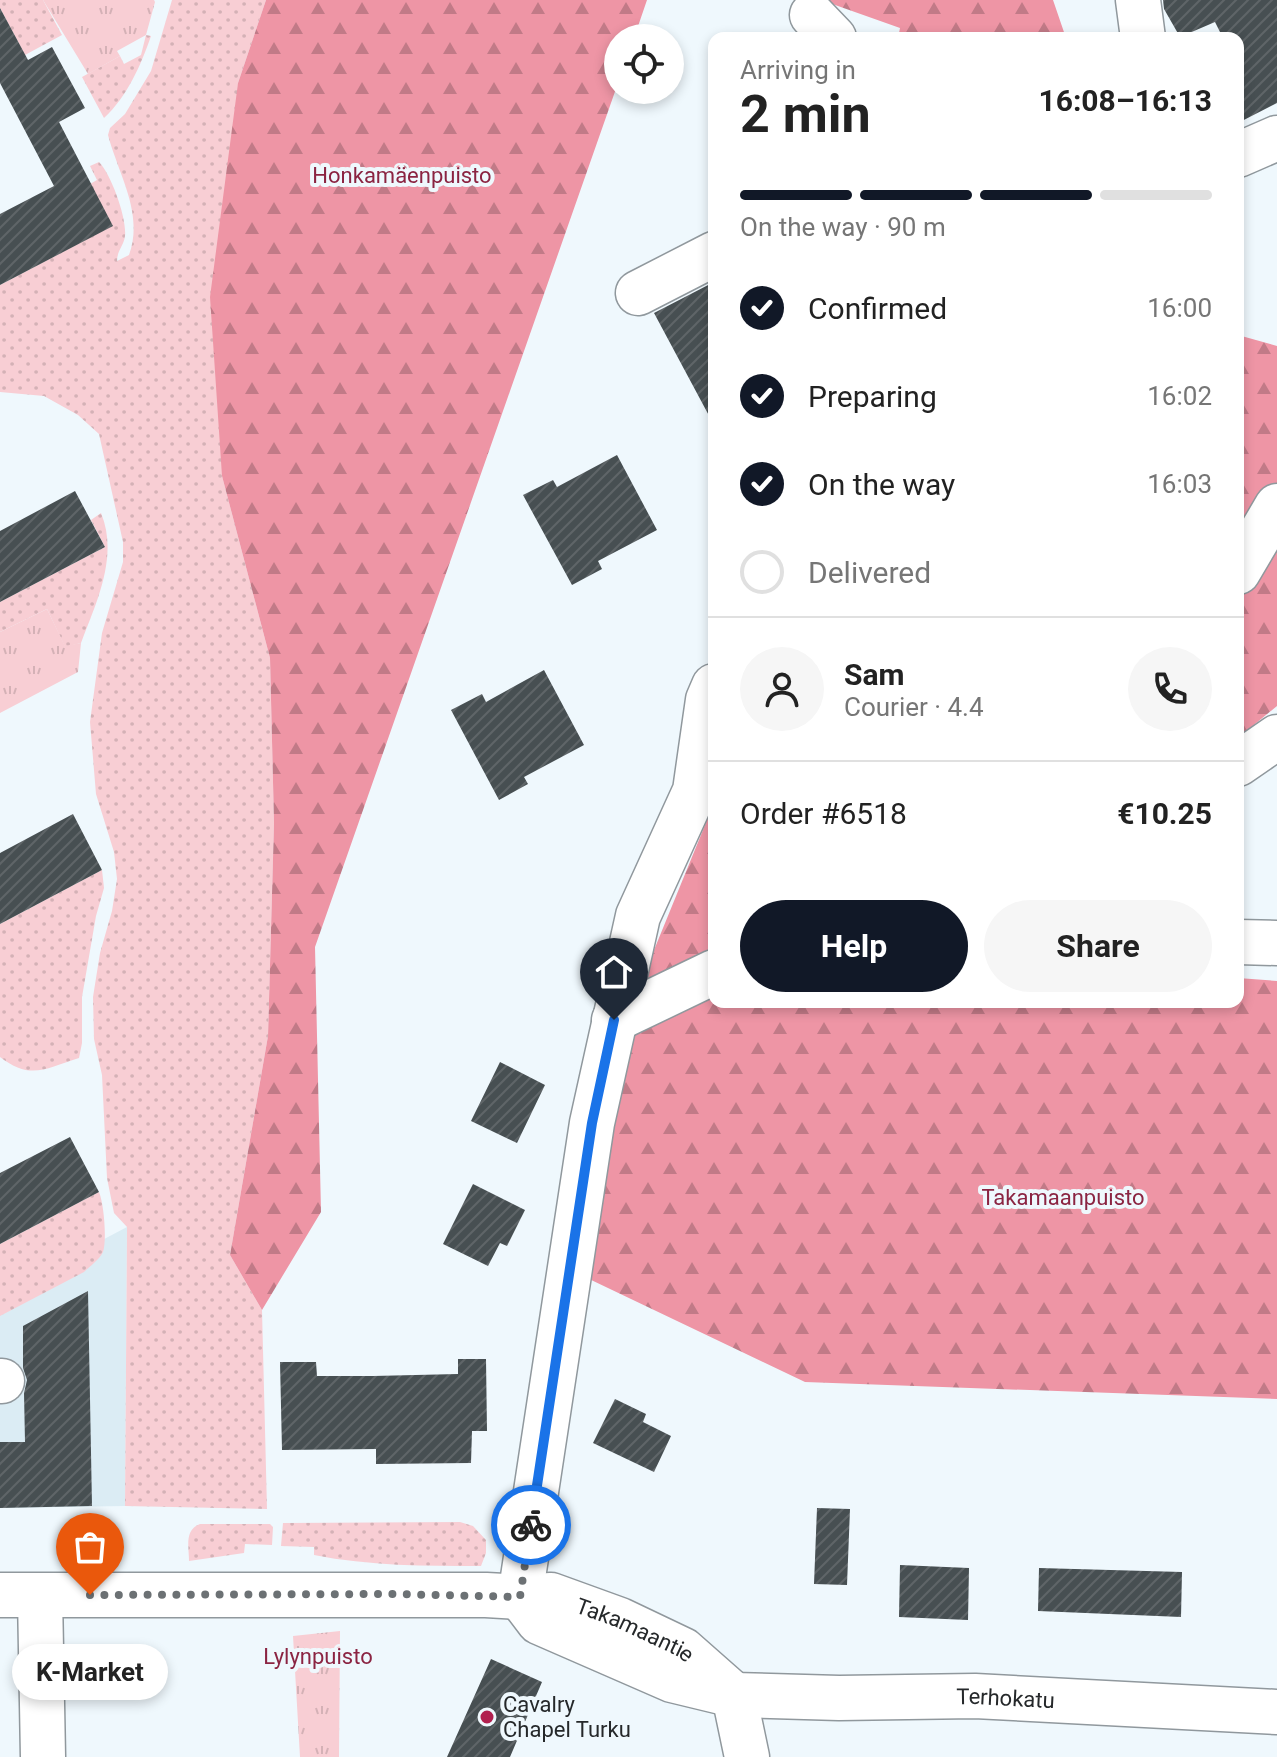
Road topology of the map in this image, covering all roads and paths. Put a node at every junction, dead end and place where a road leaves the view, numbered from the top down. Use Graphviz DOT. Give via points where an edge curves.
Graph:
graph roads {
  1 [pos="1138,0"];
  2 [pos="1142,32"];
  3 [pos="1277,138"];
  4 [pos="1244,152"];
  5 [pos="708,257"];
  6 [pos="638,293"];
  7 [pos="1277,506"];
  8 [pos="1244,562"];
  9 [pos="708,700"];
  10 [pos="1244,942"];
  11 [pos="1277,943"];
  12 [pos="708,975"];
  13 [pos="614,1020"];
  14 [pos="20,1596"];
  15 [pos="520,1597"];
  16 [pos="734,1695"];
  17 [pos="1277,1712"];
  18 [pos="43,1757"];
  19 [pos="747,1757"];
  1 -- 2 [label="street"];
  3 -- 4 [label="street"];
  5 -- 6 [label="street"];
  7 -- 8 [label="street"];
  9 -- 13 [label="street" via="695,791 638,916"];
  10 -- 11 [label="street"];
  12 -- 13 [label="street"];
  13 -- 15 [label="street" via="592,1123"];
  14 -- 15 [label="street"];
  14 -- 18 [label="street"];
  15 -- 16 [label="street, Takamaantie" via="539,1622 672,1680"];
  16 -- 17 [label="street, Terhokatu" via="975,1696"];
  16 -- 19 [label="street"];
}
